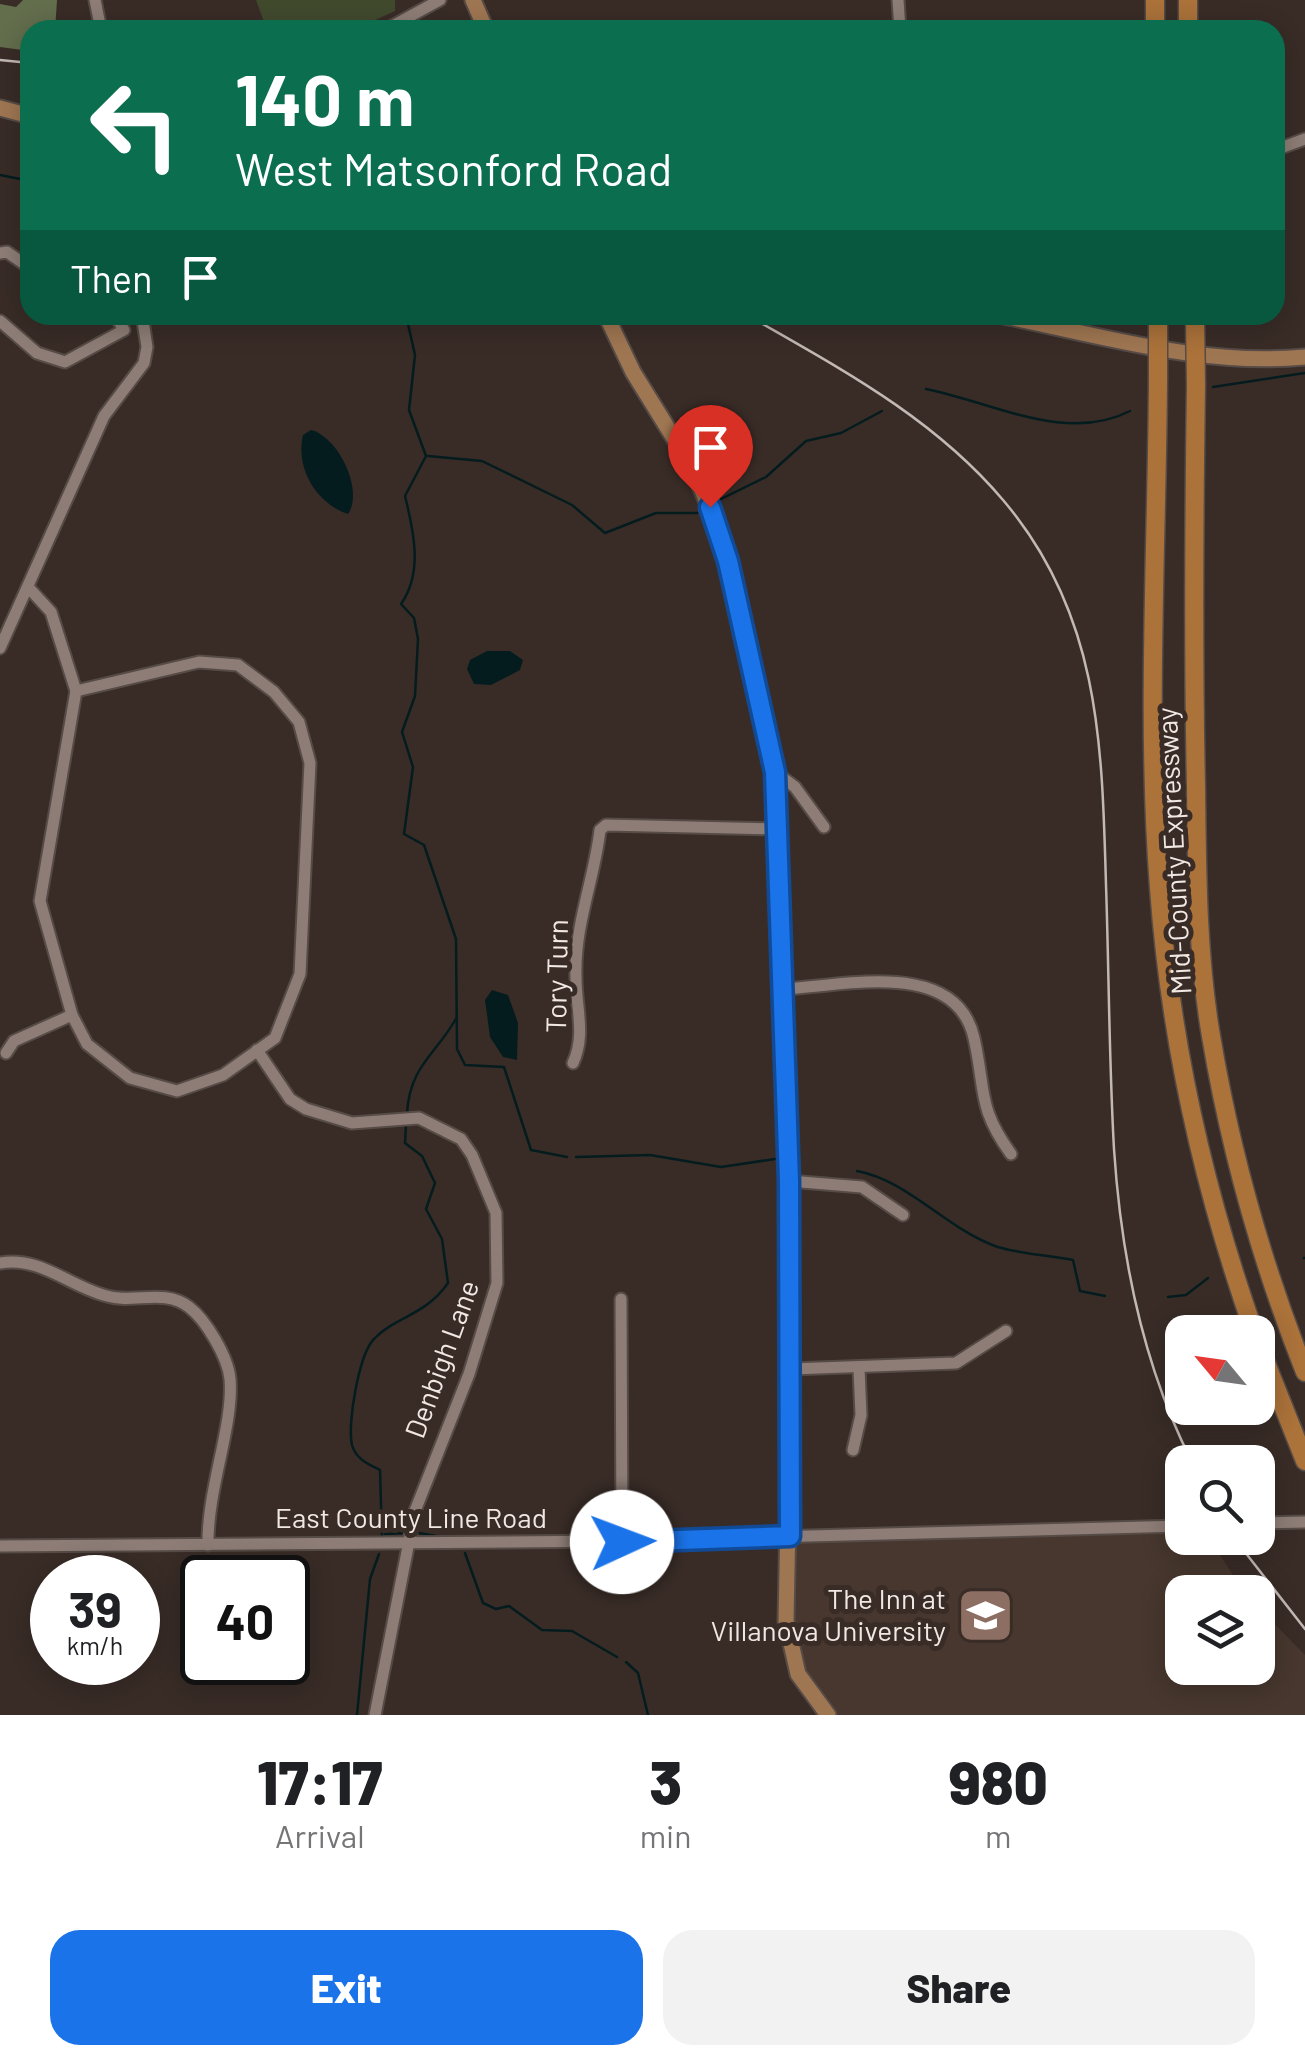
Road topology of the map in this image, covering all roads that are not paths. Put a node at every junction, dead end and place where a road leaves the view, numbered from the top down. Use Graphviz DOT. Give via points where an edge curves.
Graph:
graph roads {
  1 [pos="440,0"];
  2 [pos="403,20"];
  3 [pos="0,321"];
  4 [pos="121,325"];
  5 [pos="144,325"];
  6 [pos="611,325"];
  7 [pos="1055,325"];
  8 [pos="1158,325"];
  9 [pos="1195,325"];
  10 [pos="124,330"];
  11 [pos="145,330"];
  12 [pos="1305,357"];
  13 [pos="28,587"];
  14 [pos="0,648"];
  15 [pos="76,691"];
  16 [pos="775,772"];
  17 [pos="824,827"];
  18 [pos="779,829"];
  19 [pos="784,988"];
  20 [pos="72,1015"];
  21 [pos="258,1050"];
  22 [pos="6,1053"];
  23 [pos="574,1063"];
  24 [pos="1011,1154"];
  25 [pos="789,1181"];
  26 [pos="904,1215"];
  27 [pos="0,1263"];
  28 [pos="621,1300"];
  29 [pos="1249,1315"];
  30 [pos="1006,1331"];
  31 [pos="791,1369"];
  32 [pos="859,1369"];
  33 [pos="1305,1372"];
  34 [pos="1275,1386"];
  35 [pos="852,1450"];
  36 [pos="1305,1461"];
  37 [pos="1305,1522"];
  38 [pos="1275,1523"];
  39 [pos="1165,1526"];
  40 [pos="790,1536"];
  41 [pos="412,1542"];
  42 [pos="622,1542"];
  43 [pos="208,1545"];
  44 [pos="0,1546"];
  45 [pos="375,1715"];
  46 [pos="828,1715"];
  1 -- 2 [label="street"];
  3 -- 10 [label="street" via="37,353 64,362"];
  4 -- 10 [label="street"];
  5 -- 11 [label="street"];
  6 -- 16 [label="main road" via="693,469 722,537"];
  7 -- 12 [label="main road" via="1216,354"];
  8 -- 29 [label="highway, Mid-County Expressway, bridge" via="1159,891 1196,1134"];
  9 -- 33 [label="highway, Mid-County Expressway, bridge" via="1198,891 1211,1035 1242,1171"];
  10 -- 11 [label="street"];
  11 -- 13 [label="street" via="144,363 104,416"];
  13 -- 14 [label="street"];
  13 -- 15 [label="street" via="52,612"];
  15 -- 20 [label="street" via="40,901"];
  15 -- 21 [label="street" via="186,664 238,665 299,722 310,764 300,974 274,1038"];
  16 -- 17 [label="street"];
  16 -- 18 [label="main road"];
  18 -- 19 [label="main road"];
  18 -- 23 [label="street, Tory Turn" via="600,830 595,871 578,918 582,1044"];
  19 -- 24 [label="street" via="913,984 952,999 974,1038 988,1120"];
  19 -- 25 [label="main road"];
  20 -- 21 [label="street" via="87,1044 130,1078 177,1091 223,1075"];
  20 -- 22 [label="street" via="14,1041"];
  21 -- 41 [label="street, Denbigh Lane" via="290,1099 306,1110 352,1123 437,1123 461,1139 496,1213 498,1283 469,1374 422,1484"];
  25 -- 26 [label="street" via="862,1187"];
  25 -- 31 [label="main road"];
  27 -- 43 [label="street" via="59,1272 110,1298 157,1296 189,1307 222,1352 230,1379 207,1510"];
  28 -- 42 [label="street"];
  30 -- 32 [label="street" via="956,1363"];
  31 -- 32 [label="street"];
  31 -- 40 [label="main road"];
  32 -- 35 [label="street" via="861,1416"];
  34 -- 36 [label="highway"];
  37 -- 38 [label="street"];
  39 -- 40 [label="street, East County Line Road"];
  40 -- 42 [label="street, East County Line Road"];
  40 -- 46 [label="main road" via="786,1621 792,1660"];
  41 -- 42 [label="street, East County Line Road"];
  41 -- 43 [label="street, East County Line Road"];
  41 -- 45 [label="street, Denbigh Lane"];
  43 -- 44 [label="street, East County Line Road"];
}
